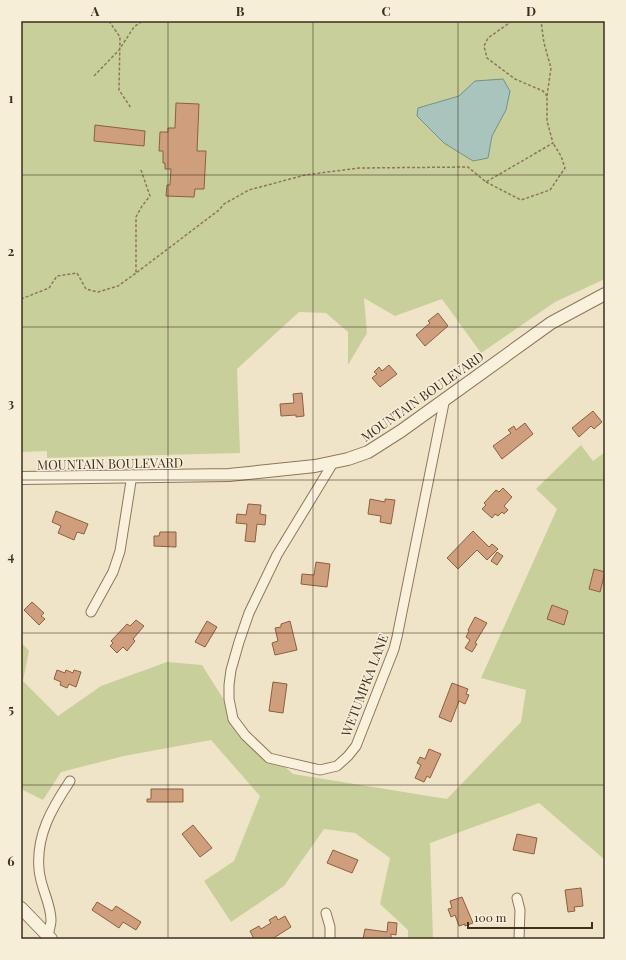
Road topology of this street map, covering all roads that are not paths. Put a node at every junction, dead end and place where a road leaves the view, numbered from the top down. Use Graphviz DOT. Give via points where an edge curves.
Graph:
graph roads {
  1 [pos="605,294"];
  2 [pos="445,398"];
  3 [pos="333,463"];
  4 [pos="132,475"];
  5 [pos="21,478"];
  6 [pos="91,612"];
  7 [pos="70,781"];
  8 [pos="517,898"];
  9 [pos="21,908"];
  10 [pos="326,913"];
  11 [pos="49,937"];
  12 [pos="330,939"];
  13 [pos="519,939"];
  1 -- 2 [label="street, MOUNTAIN BOULEVARD" via="551,323"];
  2 -- 3 [label="street, MOUNTAIN BOULEVARD" via="368,452"];
  2 -- 3 [label="street, WETUMPKA LANE" via="394,649 356,746 337,766 320,770 269,758 254,744 233,719 229,685 238,642 249,613 277,556"];
  3 -- 4 [label="street, MOUNTAIN BOULEVARD" via="229,475"];
  4 -- 5 [label="street, MOUNTAIN BOULEVARD"];
  4 -- 6 [label="street" via="120,551 113,572"];
  7 -- 11 [label="street" via="53,807 43,831 39,869 49,907"];
  8 -- 13 [label="street" via="520,910"];
  9 -- 11 [label="street"];
  10 -- 12 [label="street"];
}
